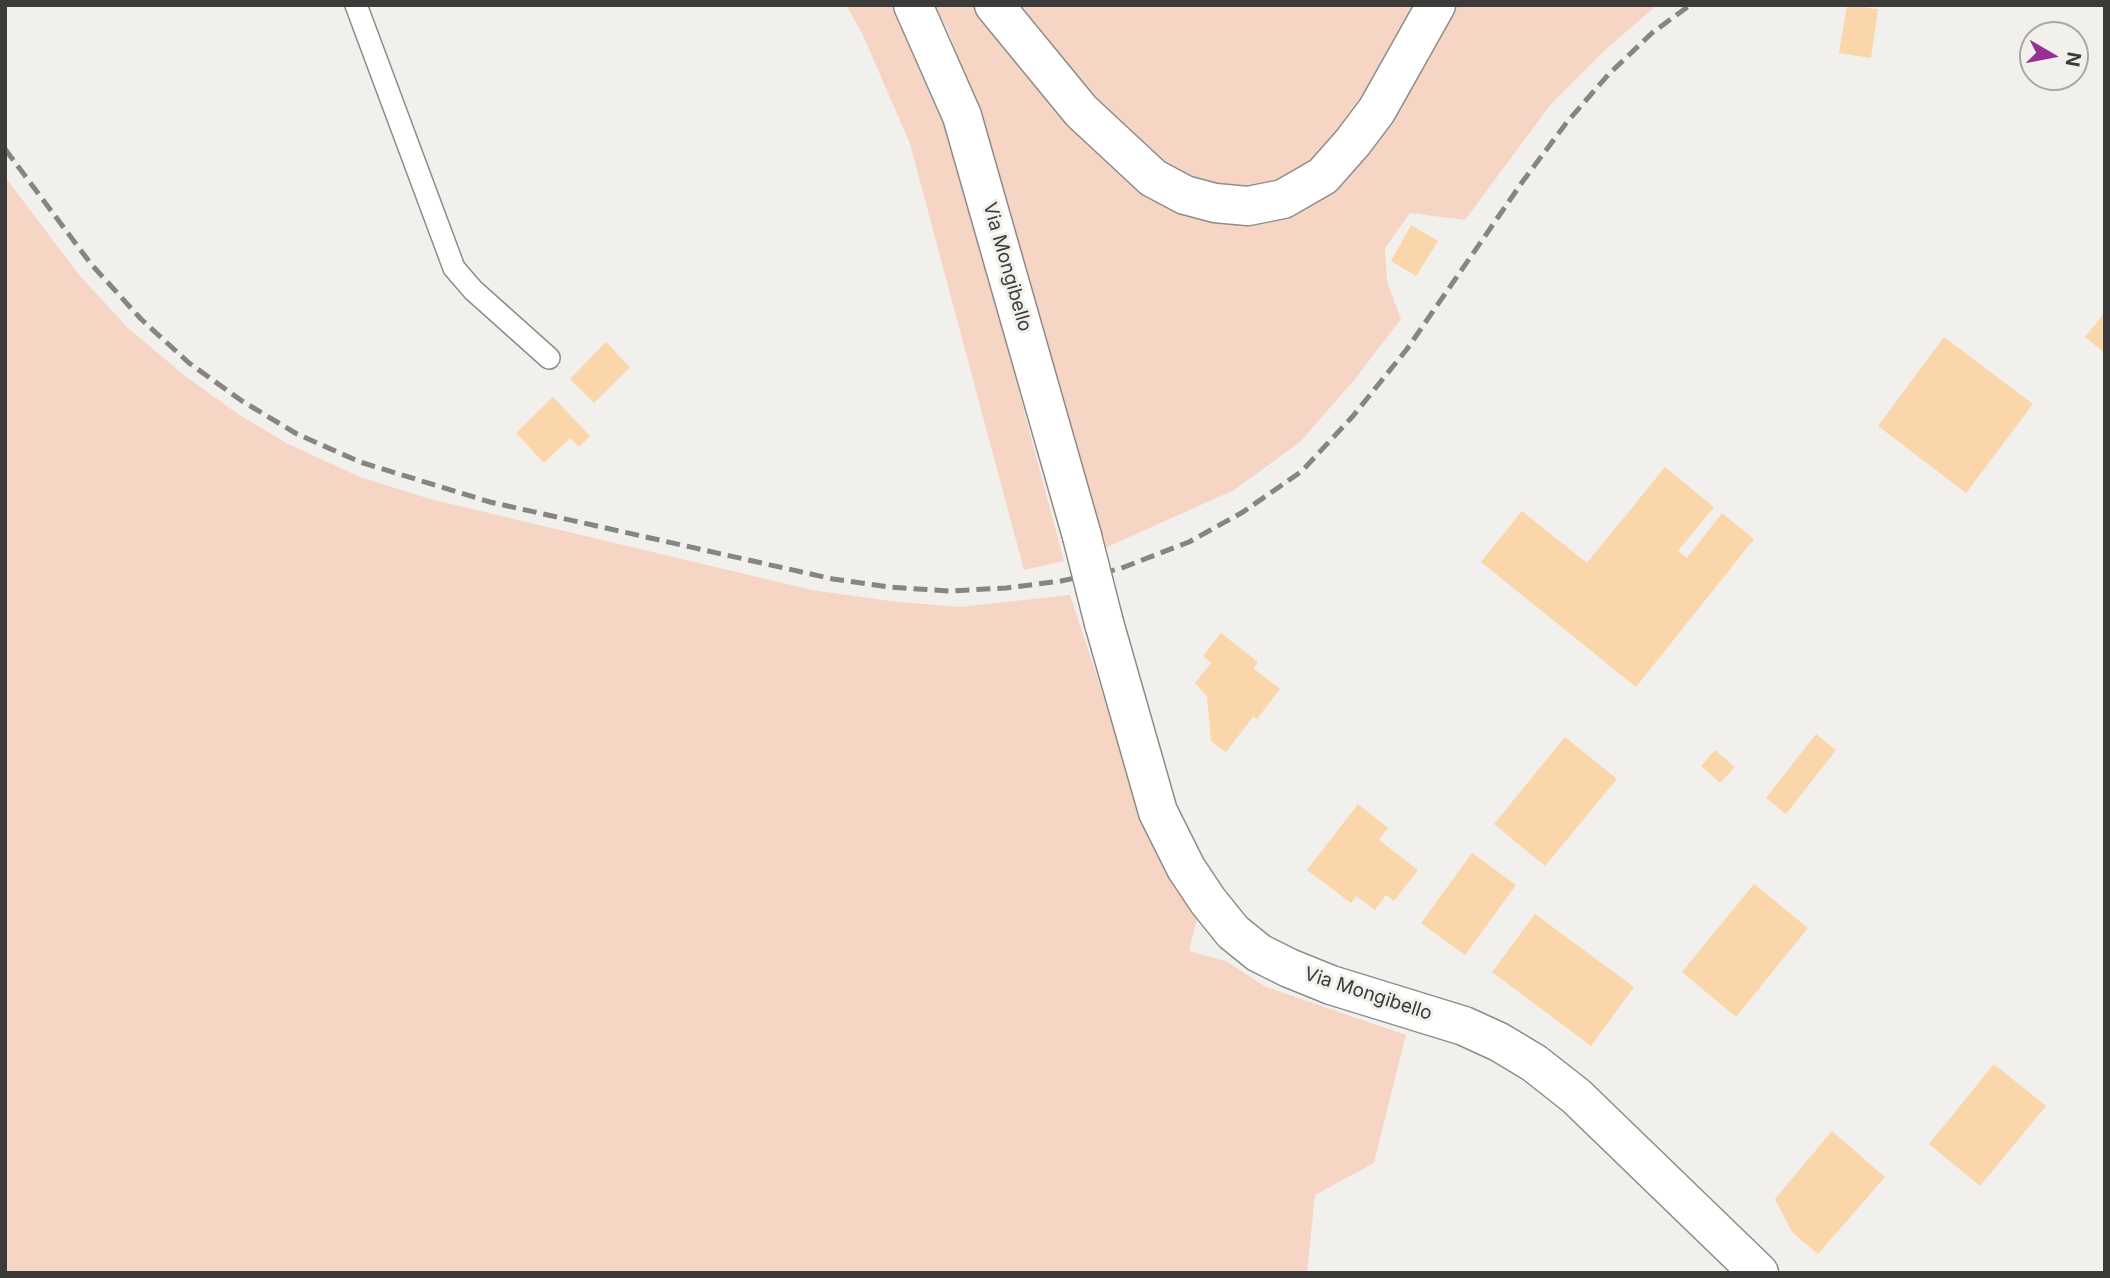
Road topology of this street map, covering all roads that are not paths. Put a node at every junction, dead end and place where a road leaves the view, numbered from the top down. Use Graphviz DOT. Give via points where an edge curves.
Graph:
graph roads {
  1 [pos="356,5"];
  2 [pos="913,5"];
  3 [pos="994,5"];
  4 [pos="1436,5"];
  5 [pos="549,358"];
  6 [pos="1759,1273"];
  1 -- 5 [label="lane" via="454,268"];
  2 -- 6 [label="street, Via Mongibello, bridge" via="962,116 1158,812 1208,901 1233,932 1259,953 1289,968 1464,1026 1534,1063 1576,1096"];
  3 -- 4 [label="street" via="1081,111 1153,178 1215,204 1248,206 1283,199 1322,176 1377,110"];
}
